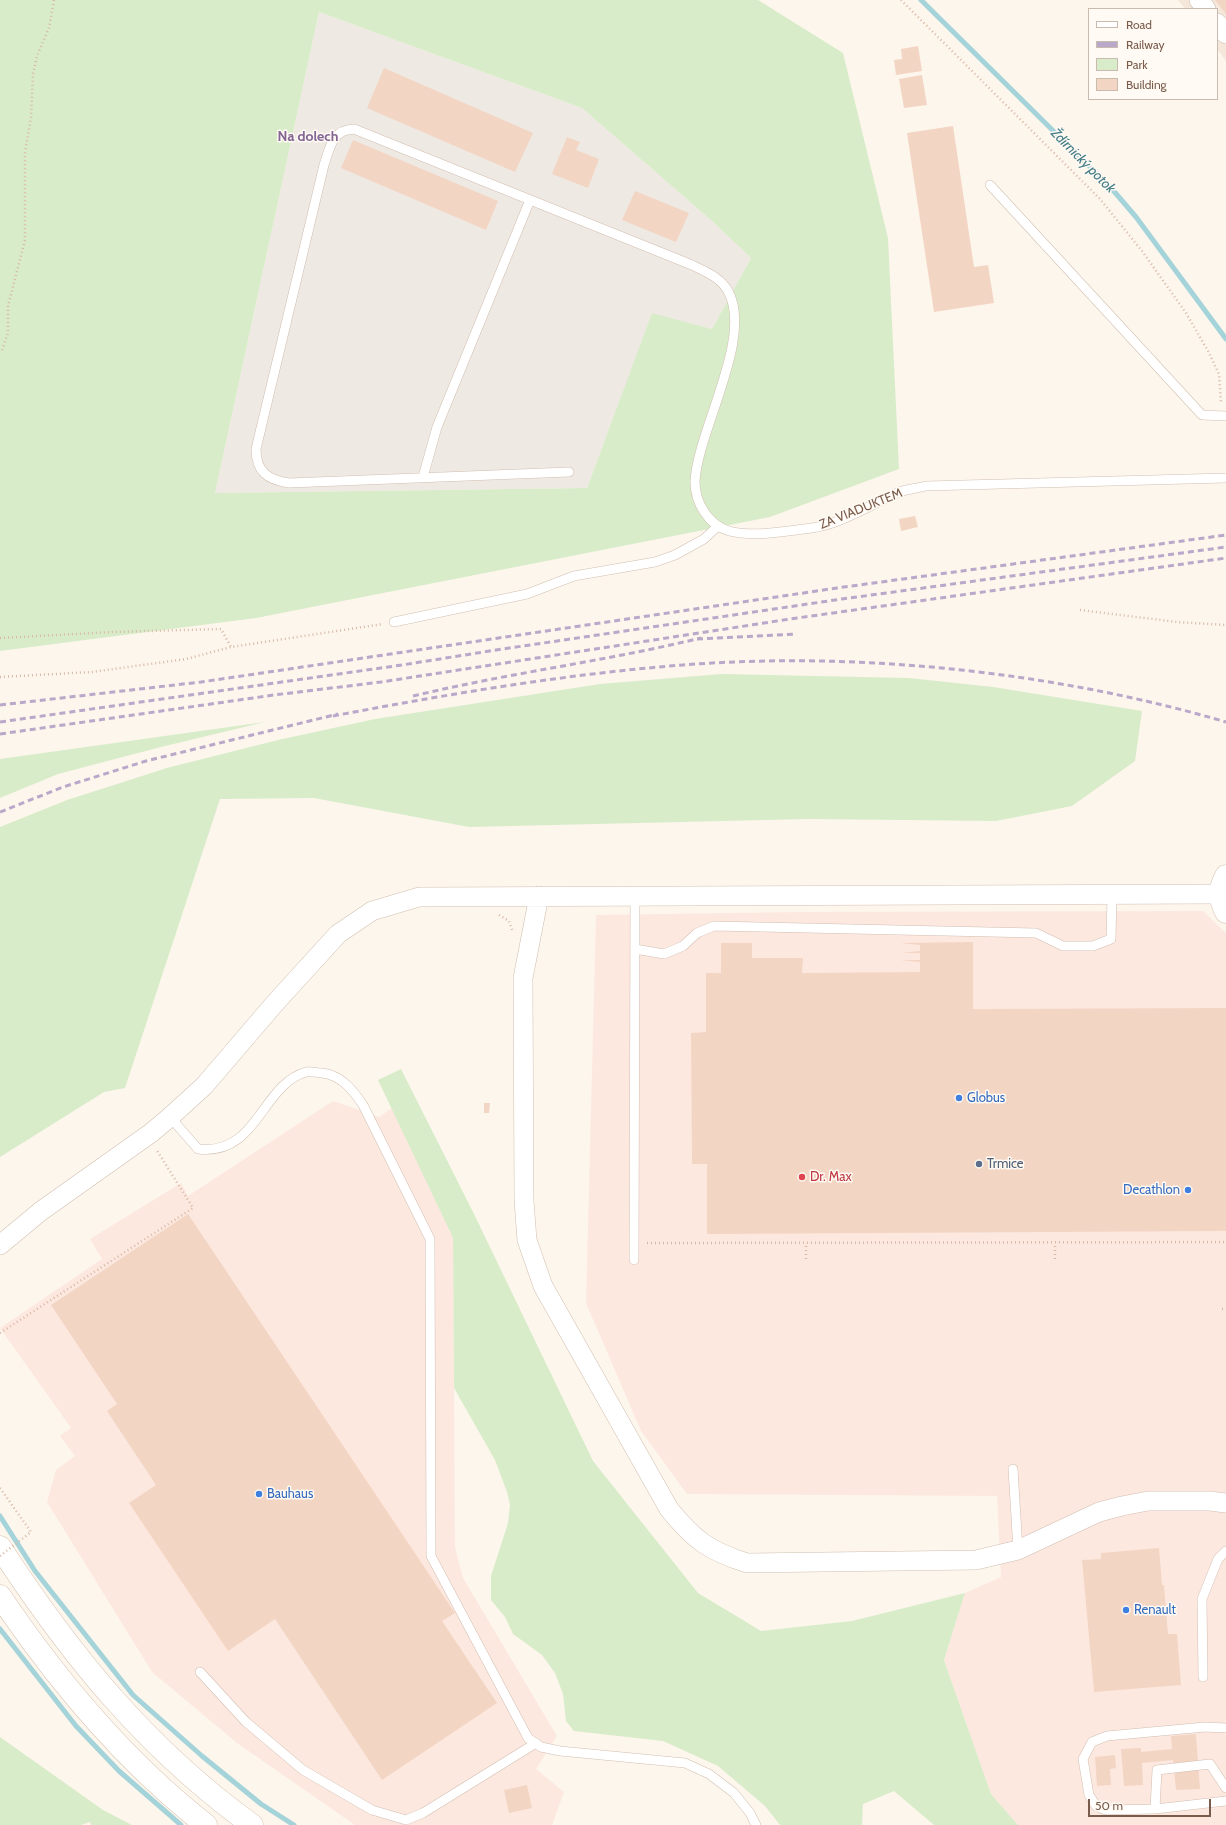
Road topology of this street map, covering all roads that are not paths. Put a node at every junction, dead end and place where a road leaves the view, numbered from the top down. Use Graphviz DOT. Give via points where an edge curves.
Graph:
graph roads {
  1 [pos="1199,0"];
  2 [pos="1205,8"];
  3 [pos="1218,24"];
  4 [pos="1226,34"];
  5 [pos="990,185"];
  6 [pos="530,200"];
  7 [pos="1224,411"];
  8 [pos="569,472"];
  9 [pos="423,477"];
  10 [pos="1226,478"];
  11 [pos="718,526"];
  12 [pos="394,622"];
  13 [pos="1224,894"];
  14 [pos="1112,895"];
  15 [pos="539,896"];
  16 [pos="635,897"];
  17 [pos="635,949"];
  18 [pos="170,1118"];
  19 [pos="0,1245"];
  20 [pos="634,1260"];
  21 [pos="1013,1469"];
  22 [pos="1226,1503"];
  23 [pos="0,1547"];
  24 [pos="1018,1550"];
  25 [pos="1226,1551"];
  26 [pos="0,1596"];
  27 [pos="200,1672"];
  28 [pos="1203,1677"];
  29 [pos="1226,1728"];
  30 [pos="536,1743"];
  31 [pos="1226,1788"];
  32 [pos="1226,1801"];
  33 [pos="1155,1809"];
  34 [pos="206,1825"];
  35 [pos="252,1825"];
  36 [pos="756,1825"];
  1 -- 2 [label="street"];
  3 -- 4 [label="street"];
  5 -- 7 [label="lane" via="1202,415"];
  6 -- 9 [label="lane" via="437,427"];
  6 -- 9 [label="lane" via="354,129 337,134 332,141 258,442 256,460 266,475 277,481"];
  6 -- 11 [label="lane" via="692,265 720,281 728,292 734,324 728,366 695,481 696,496 702,509"];
  8 -- 9 [label="lane"];
  10 -- 11 [label="lane, ZA VIADUKTEM" via="926,486 902,491 848,517 816,528 766,533 728,530"];
  11 -- 12 [label="lane" via="704,539 668,558 574,576 527,594"];
  13 -- 14 [label="street"];
  14 -- 16 [label="street"];
  14 -- 17 [label="lane" via="1111,939 1093,946 1063,946 1036,933 714,926 697,933 683,946 664,954"];
  15 -- 16 [label="street"];
  15 -- 18 [label="street" via="419,897 372,911 338,934 204,1086"];
  15 -- 24 [label="street" via="523,978 524,1200 527,1240 543,1286 670,1508 690,1533 706,1546 747,1562 976,1560"];
  16 -- 17 [label="lane"];
  17 -- 20 [label="lane"];
  18 -- 19 [label="street" via="41,1211"];
  18 -- 30 [label="lane" via="198,1149 225,1147 242,1136 263,1113 278,1091 292,1079 307,1072 328,1074 347,1084 364,1105 430,1239 431,1556 528,1738"];
  21 -- 24 [label="lane"];
  22 -- 24 [label="street" via="1148,1501 1122,1506 1099,1512"];
  23 -- 35 [label="main road" via="63,1639 113,1700 196,1782"];
  25 -- 28 [label="lane" via="1218,1559 1202,1599"];
  26 -- 34 [label="main road" via="41,1654 92,1718 157,1784"];
  27 -- 30 [label="lane" via="246,1722 303,1770 372,1810 406,1820 423,1813"];
  29 -- 33 [label="lane" via="1205,1727 1107,1736 1092,1742 1083,1759 1089,1795 1096,1806 1106,1810"];
  30 -- 36 [label="lane" via="541,1747 560,1751 685,1763 709,1774 734,1793 750,1812"];
  31 -- 33 [label="lane" via="1210,1764 1157,1770"];
  32 -- 33 [label="lane"];
}
